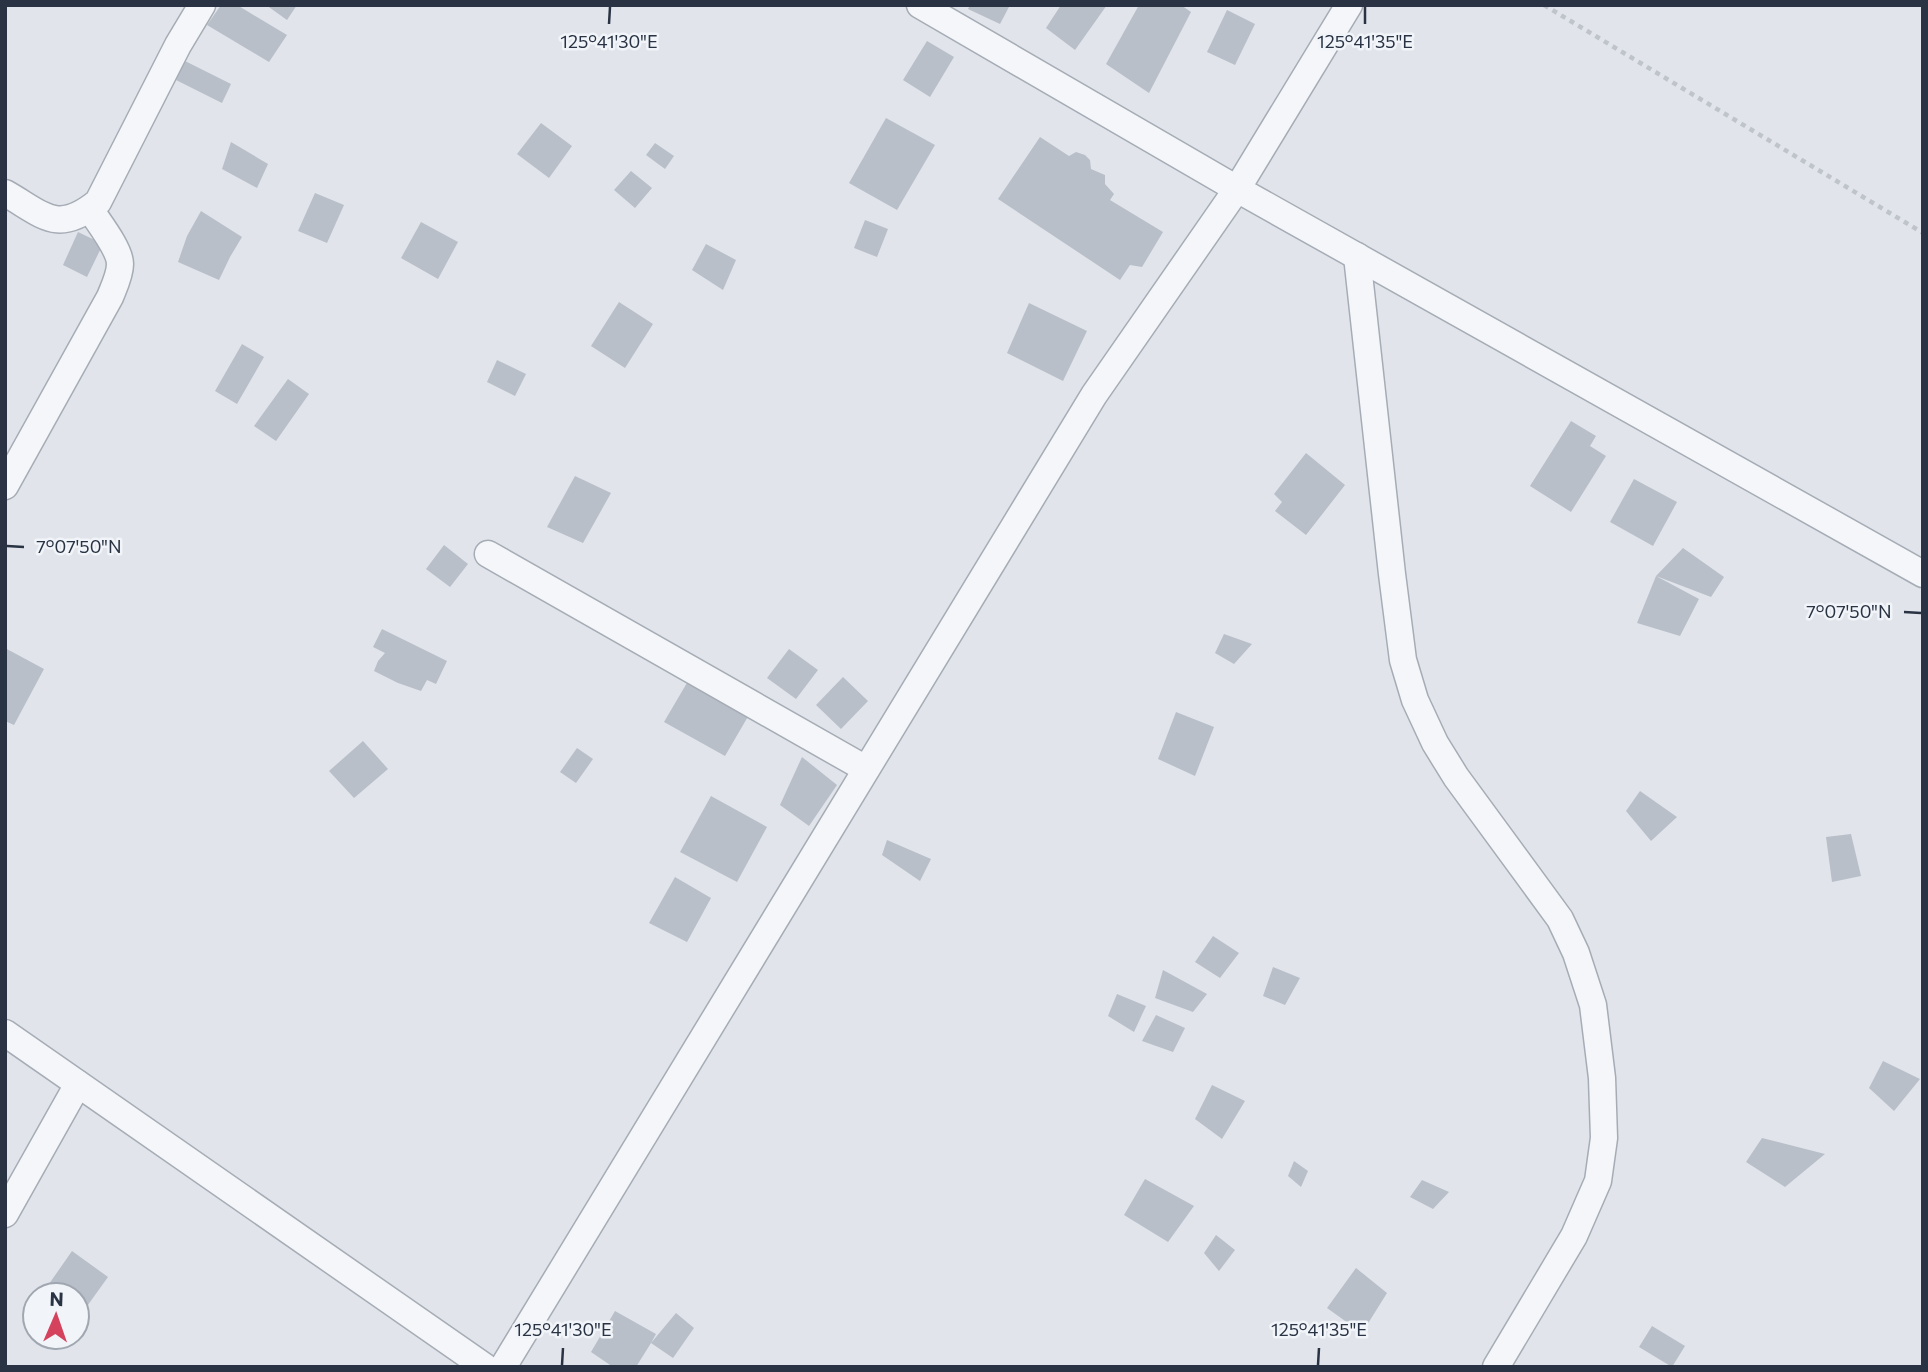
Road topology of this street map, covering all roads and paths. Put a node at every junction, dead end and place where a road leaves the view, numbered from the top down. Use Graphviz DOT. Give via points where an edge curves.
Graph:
graph roads {
  1 [pos="202,5"];
  2 [pos="920,5"];
  3 [pos="1349,5"];
  4 [pos="1544,5"];
  5 [pos="1237,189"];
  6 [pos="5,193"];
  7 [pos="90,209"];
  8 [pos="1923,233"];
  9 [pos="1357,256"];
  10 [pos="5,486"];
  11 [pos="488,554"];
  12 [pos="1923,574"];
  13 [pos="866,769"];
  14 [pos="5,1033"];
  15 [pos="78,1084"];
  16 [pos="5,1213"];
  17 [pos="485,1367"];
  18 [pos="503,1367"];
  19 [pos="1496,1367"];
  1 -- 7 [label="street" via="98,202"];
  2 -- 5 [label="street"];
  3 -- 5 [label="street"];
  4 -- 8 [label="path"];
  5 -- 9 [label="street"];
  5 -- 13 [label="street" via="1094,395"];
  6 -- 7 [label="street" via="52,220 78,217"];
  7 -- 10 [label="street" via="117,253 119,273"];
  9 -- 12 [label="street"];
  9 -- 19 [label="street" via="1403,660 1435,743 1560,919 1593,1005 1604,1138 1598,1181 1574,1236"];
  11 -- 13 [label="street"];
  13 -- 18 [label="street"];
  14 -- 15 [label="street"];
  15 -- 16 [label="street"];
  15 -- 17 [label="street"];
}
